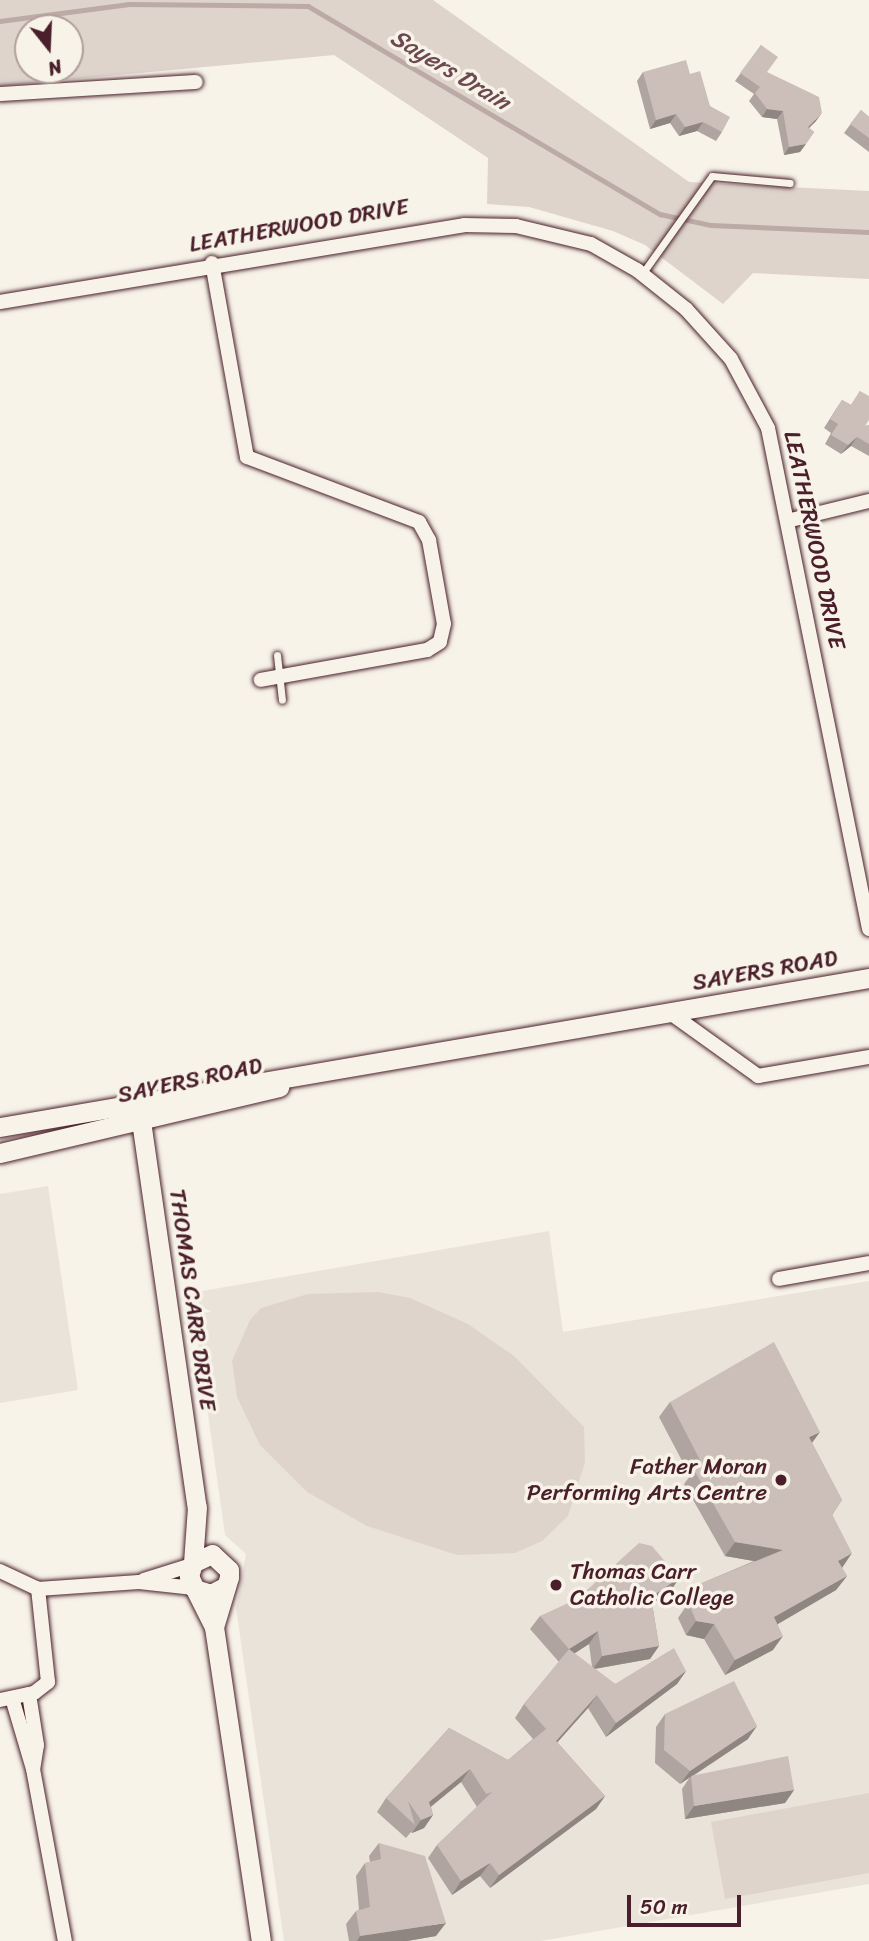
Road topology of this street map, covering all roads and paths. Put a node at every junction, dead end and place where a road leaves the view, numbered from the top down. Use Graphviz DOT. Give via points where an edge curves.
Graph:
graph roads {
  1 [pos="196,82"];
  2 [pos="0,94"];
  3 [pos="790,183"];
  4 [pos="212,263"];
  5 [pos="642,274"];
  6 [pos="0,302"];
  7 [pos="869,501"];
  8 [pos="791,520"];
  9 [pos="277,655"];
  10 [pos="282,677"];
  11 [pos="261,680"];
  12 [pos="282,700"];
  13 [pos="869,929"];
  14 [pos="869,978"];
  15 [pos="669,1012"];
  16 [pos="869,1058"];
  17 [pos="139,1108"];
  18 [pos="0,1126"];
  19 [pos="0,1153"];
  20 [pos="869,1263"];
  21 [pos="779,1279"];
  22 [pos="197,1507"];
  23 [pos="219,1557"];
  24 [pos="192,1564"];
  25 [pos="0,1571"];
  26 [pos="139,1582"];
  27 [pos="226,1586"];
  28 [pos="195,1588"];
  29 [pos="38,1590"];
  30 [pos="214,1627"];
  31 [pos="29,1694"];
  32 [pos="6,1699"];
  33 [pos="33,1769"];
  34 [pos="65,1941"];
  35 [pos="261,1941"];
  1 -- 2 [label="street"];
  3 -- 5 [label="lane" via="712,176"];
  4 -- 5 [label="street, LEATHERWOOD DRIVE" via="464,225 516,226 591,244"];
  4 -- 6 [label="street, LEATHERWOOD DRIVE"];
  4 -- 10 [label="street" via="243,432 254,454 272,468 424,527 444,628 440,642 427,650"];
  5 -- 8 [label="street, LEATHERWOOD DRIVE" via="686,309 731,359 768,428"];
  7 -- 8 [label="street"];
  8 -- 13 [label="street, LEATHERWOOD DRIVE"];
  9 -- 10 [label="lane"];
  10 -- 11 [label="street"];
  10 -- 12 [label="lane"];
  14 -- 15 [label="street, SAYERS ROAD"];
  15 -- 16 [label="street, SAYERS ROAD" via="758,1076"];
  15 -- 17 [label="street, SAYERS ROAD"];
  17 -- 18 [label="street, SAYERS ROAD"];
  17 -- 19 [label="street, SAYERS ROAD"];
  17 -- 22 [label="street, THOMAS CARR DRIVE"];
  20 -- 21 [label="street"];
  22 -- 23 [label="street, THOMAS CARR DRIVE"];
  22 -- 24 [label="street, THOMAS CARR DRIVE"];
  23 -- 24 [label="street" via="205,1555"];
  23 -- 27 [label="street" via="229,1570"];
  24 -- 26 [label="street"];
  24 -- 28 [label="street"];
  25 -- 29 [label="street"];
  26 -- 28 [label="street"];
  26 -- 29 [label="street"];
  27 -- 28 [label="street" via="211,1594"];
  27 -- 30 [label="street"];
  28 -- 30 [label="street"];
  29 -- 31 [label="street" via="49,1678"];
  30 -- 35 [label="street"];
  31 -- 32 [label="street"];
  31 -- 33 [label="street" via="37,1745"];
  32 -- 33 [label="street"];
  33 -- 34 [label="street"];
}
